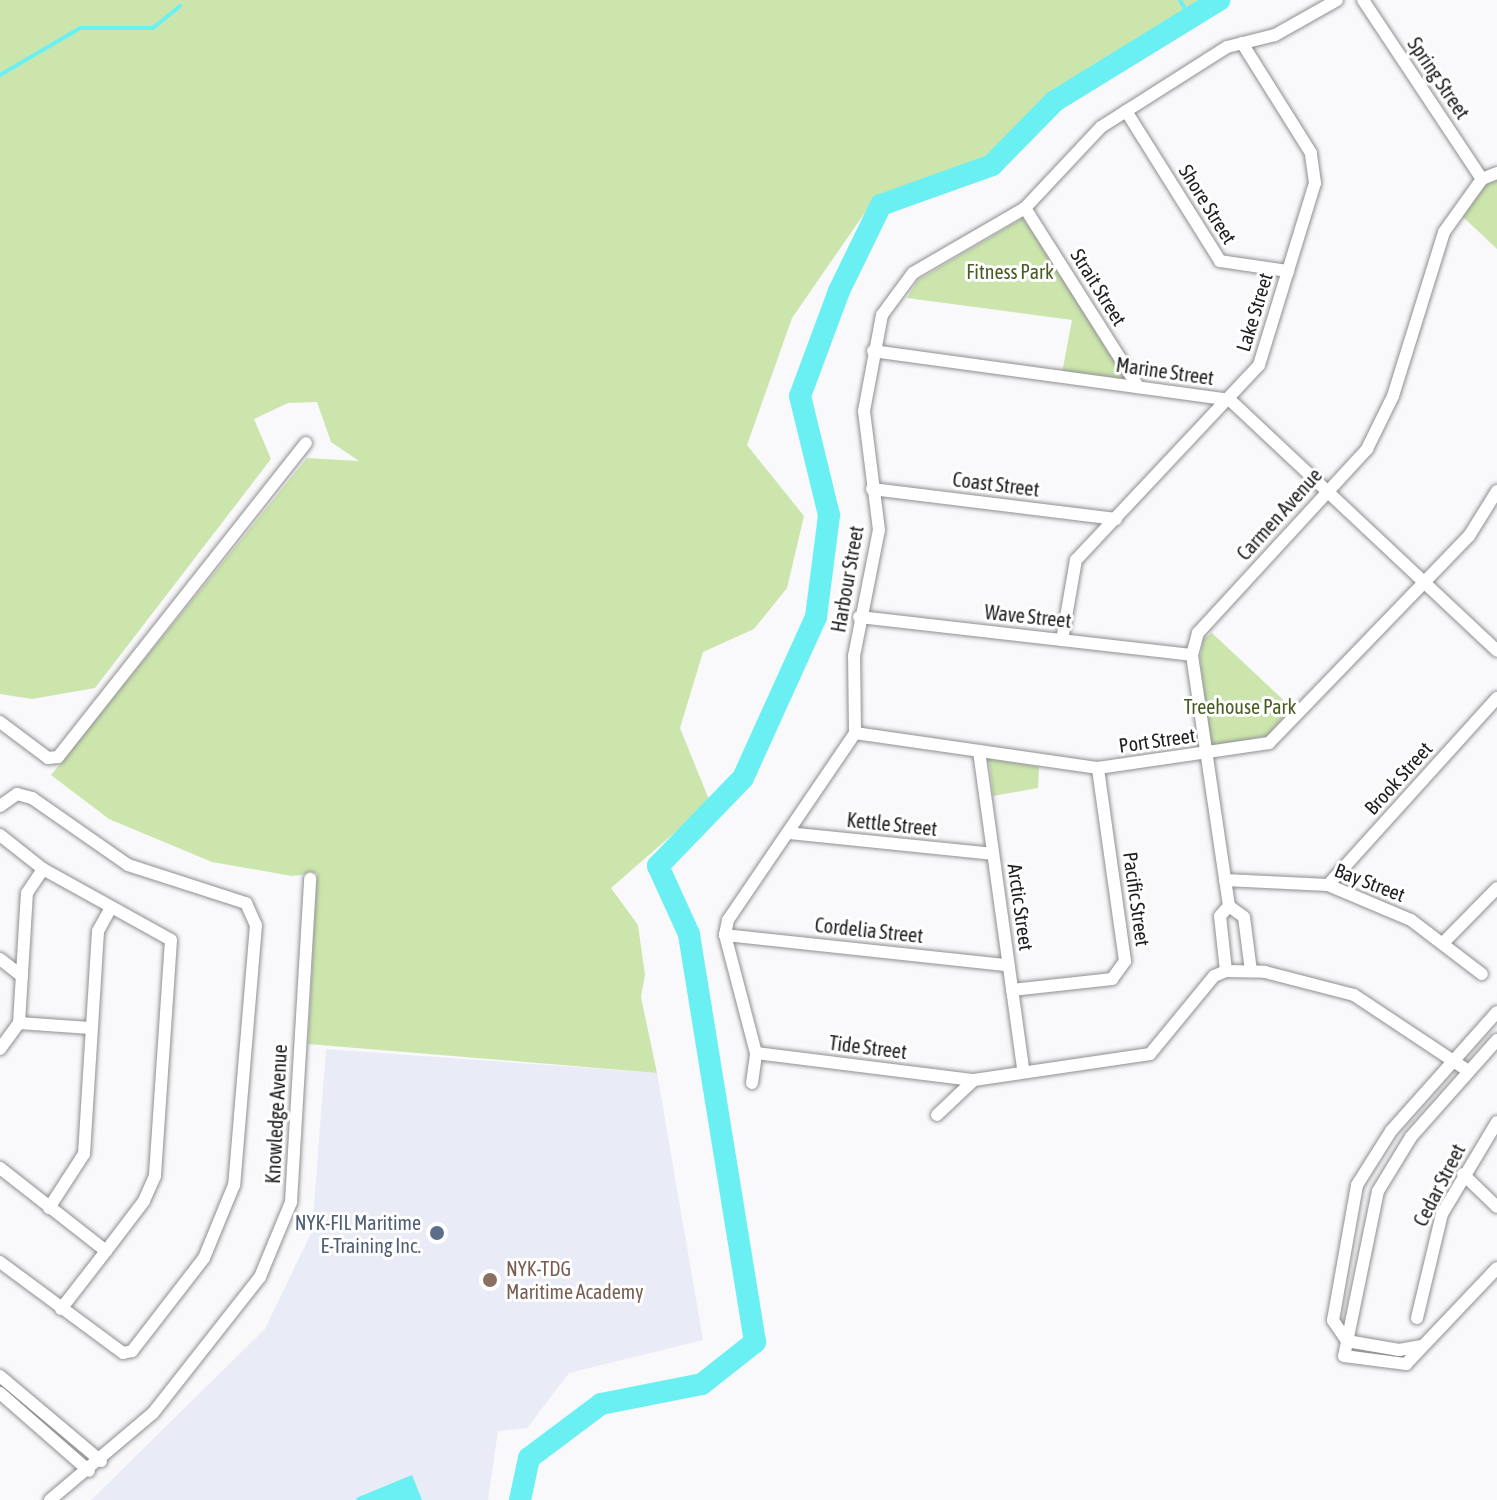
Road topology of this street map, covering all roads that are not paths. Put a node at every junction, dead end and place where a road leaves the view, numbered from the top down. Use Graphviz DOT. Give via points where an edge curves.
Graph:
graph roads {
  1 [pos="1337,0"];
  2 [pos="1363,0"];
  3 [pos="1242,43"];
  4 [pos="1126,111"];
  5 [pos="1497,173"];
  6 [pos="1482,179"];
  7 [pos="1025,208"];
  8 [pos="1288,271"];
  9 [pos="873,351"];
  10 [pos="1138,387"];
  11 [pos="1230,400"];
  12 [pos="306,443"];
  13 [pos="872,489"];
  14 [pos="1327,489"];
  15 [pos="1497,491"];
  16 [pos="1116,519"];
  17 [pos="1425,582"];
  18 [pos="859,617"];
  19 [pos="1062,640"];
  20 [pos="1497,651"];
  21 [pos="1192,655"];
  22 [pos="1497,698"];
  23 [pos="0,722"];
  24 [pos="855,733"];
  25 [pos="979,751"];
  26 [pos="1206,754"];
  27 [pos="1098,768"];
  28 [pos="0,806"];
  29 [pos="788,833"];
  30 [pos="0,835"];
  31 [pos="993,854"];
  32 [pos="43,869"];
  33 [pos="310,879"];
  34 [pos="1225,880"];
  35 [pos="1328,885"];
  36 [pos="1497,888"];
  37 [pos="1229,906"];
  38 [pos="110,909"];
  39 [pos="725,935"];
  40 [pos="1445,941"];
  41 [pos="0,959"];
  42 [pos="1008,965"];
  43 [pos="1226,971"];
  44 [pos="1251,971"];
  45 [pos="1482,974"];
  46 [pos="22,976"];
  47 [pos="1012,990"];
  48 [pos="1497,1012"];
  49 [pos="19,1023"];
  50 [pos="90,1028"];
  51 [pos="1497,1040"];
  52 [pos="0,1048"];
  53 [pos="756,1053"];
  54 [pos="1450,1060"];
  55 [pos="1023,1070"];
  56 [pos="1467,1070"];
  57 [pos="974,1080"];
  58 [pos="752,1083"];
  59 [pos="937,1115"];
  60 [pos="1497,1122"];
  61 [pos="0,1168"];
  62 [pos="1463,1174"];
  63 [pos="1497,1207"];
  64 [pos="49,1208"];
  65 [pos="106,1251"];
  66 [pos="0,1262"];
  67 [pos="1497,1268"];
  68 [pos="61,1309"];
  69 [pos="1417,1318"];
  70 [pos="1347,1341"];
  71 [pos="1422,1346"];
  72 [pos="0,1376"];
  73 [pos="0,1393"];
  74 [pos="101,1461"];
  75 [pos="89,1471"];
  76 [pos="50,1500"];
  1 -- 3 [label="street, Harbour Street" via="1275,35"];
  2 -- 6 [label="street, Spring Street"];
  3 -- 4 [label="street, Harbour Street"];
  3 -- 8 [label="street, Lake Street" via="1316,170"];
  4 -- 7 [label="street, Harbour Street" via="1101,127"];
  4 -- 8 [label="street, Shore Street" via="1220,261"];
  5 -- 6 [label="street"];
  6 -- 14 [label="street, Carmen Avenue" via="1431,262 1367,449"];
  7 -- 9 [label="street, Harbour Street" via="904,281 882,315"];
  7 -- 10 [label="street, Strait Street"];
  8 -- 11 [label="street, Lake Street" via="1259,365"];
  9 -- 10 [label="street, Marine Street"];
  9 -- 13 [label="street, Harbour Street" via="864,411"];
  10 -- 11 [label="street, Marine Street"];
  11 -- 14 [label="street, Marine Street"];
  11 -- 16 [label="street, Lake Street"];
  12 -- 23 [label="street" via="58,757 48,758"];
  13 -- 16 [label="street, Coast Street"];
  13 -- 18 [label="street, Harbour Street" via="879,530"];
  14 -- 17 [label="street, Marine Street"];
  14 -- 21 [label="street, Carmen Avenue" via="1198,633"];
  15 -- 17 [label="street, Port Street" via="1469,536"];
  16 -- 19 [label="street, Lake Street" via="1076,560"];
  17 -- 20 [label="street, Marine Street"];
  17 -- 26 [label="street, Port Street" via="1269,743"];
  18 -- 19 [label="street, Wave Street"];
  18 -- 24 [label="street, Harbour Street"];
  19 -- 21 [label="street, Wave Street"];
  21 -- 26 [label="street"];
  22 -- 35 [label="street, Brook Street"];
  24 -- 25 [label="street, Port Street"];
  24 -- 29 [label="street"];
  25 -- 27 [label="street, Port Street"];
  25 -- 31 [label="street, Arctic Street"];
  26 -- 27 [label="street, Port Street"];
  26 -- 34 [label="street"];
  27 -- 47 [label="street, Pacific Street" via="1125,961 1112,979"];
  28 -- 68 [label="street" via="17,794 32,798 128,865 246,903 255,913 234,1185 215,1239 132,1351 113,1350"];
  29 -- 31 [label="street, Kettle Street"];
  29 -- 39 [label="street" via="728,920"];
  30 -- 32 [label="street"];
  31 -- 42 [label="street, Arctic Street"];
  32 -- 38 [label="street"];
  32 -- 46 [label="street" via="27,893"];
  33 -- 74 [label="street, Knowledge Avenue" via="291,1202 260,1277 153,1413"];
  34 -- 35 [label="street, Bay Street"];
  34 -- 37 [label="street"];
  35 -- 40 [label="street, Bay Street"];
  36 -- 40 [label="street"];
  37 -- 43 [label="street" via="1220,916"];
  37 -- 44 [label="street" via="1244,917"];
  38 -- 50 [label="street" via="98,931"];
  38 -- 65 [label="street" via="171,940 155,1176"];
  39 -- 42 [label="street, Cordelia Street"];
  39 -- 53 [label="street"];
  40 -- 45 [label="street, Bay Street"];
  41 -- 46 [label="street"];
  42 -- 47 [label="street, Arctic Street"];
  43 -- 44 [label="street"];
  43 -- 55 [label="street" via="1214,976 1150,1054"];
  44 -- 54 [label="street" via="1354,995"];
  46 -- 49 [label="street"];
  47 -- 55 [label="street, Arctic Street"];
  48 -- 54 [label="street"];
  49 -- 50 [label="street"];
  49 -- 52 [label="street"];
  50 -- 64 [label="street" via="84,1154"];
  51 -- 56 [label="street"];
  53 -- 57 [label="street, Tide Street"];
  53 -- 58 [label="street"];
  54 -- 56 [label="street"];
  54 -- 70 [label="street" via="1391,1131 1357,1185 1333,1320"];
  55 -- 57 [label="street"];
  56 -- 70 [label="street" via="1411,1137 1378,1191"];
  57 -- 59 [label="street"];
  60 -- 62 [label="street, Cedar Street"];
  61 -- 64 [label="street"];
  62 -- 63 [label="street"];
  62 -- 69 [label="street, Cedar Street" via="1430,1246"];
  64 -- 65 [label="street"];
  65 -- 68 [label="street"];
  66 -- 68 [label="street"];
  67 -- 71 [label="street"];
  70 -- 71 [label="street" via="1399,1350"];
  70 -- 71 [label="street" via="1344,1356 1406,1364"];
  72 -- 74 [label="street"];
  73 -- 75 [label="street"];
  74 -- 75 [label="street, Knowledge Avenue"];
  75 -- 76 [label="street, Knowledge Avenue"];
}
